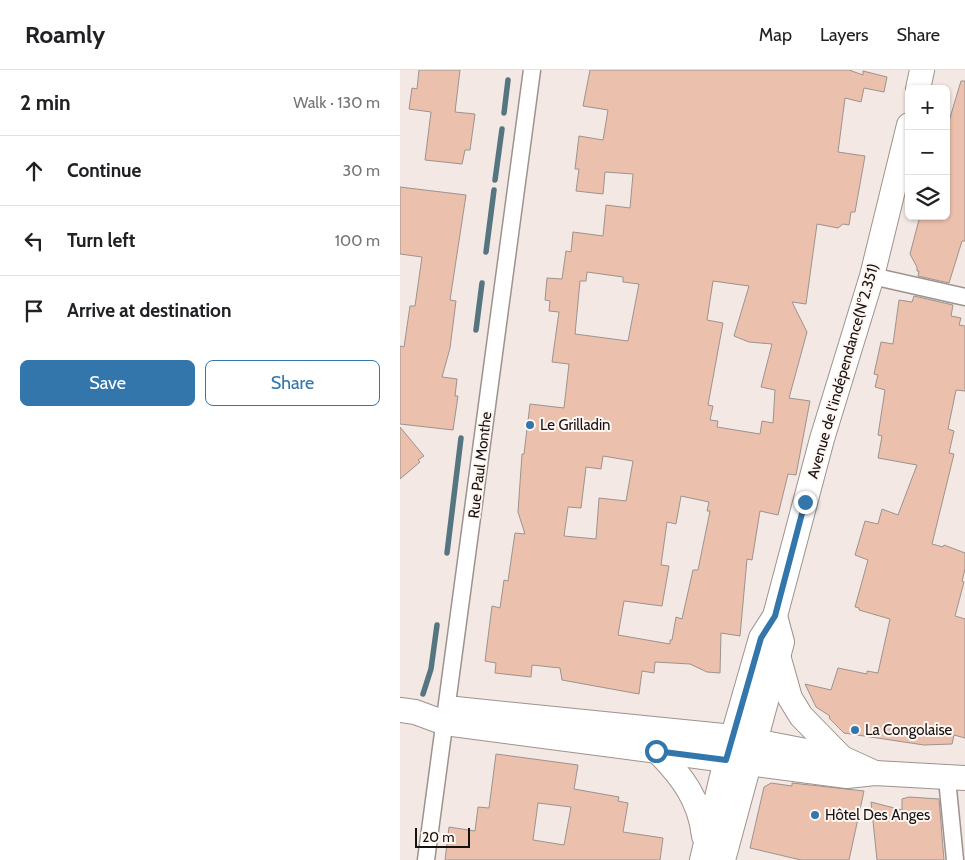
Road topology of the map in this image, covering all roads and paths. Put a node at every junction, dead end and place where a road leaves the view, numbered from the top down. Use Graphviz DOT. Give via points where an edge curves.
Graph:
graph roads {
  1 [pos="532,70"];
  2 [pos="922,70"];
  3 [pos="919,85"];
  4 [pos="908,130"];
  5 [pos="872,276"];
  6 [pos="965,297"];
  7 [pos="775,616"];
  8 [pos="779,656"];
  9 [pos="408,711"];
  10 [pos="446,716"];
  11 [pos="733,737"];
  12 [pos="756,741"];
  13 [pos="656,751"];
  14 [pos="842,758"];
  15 [pos="726,760"];
  16 [pos="750,764"];
  17 [pos="875,774"];
  18 [pos="956,779"];
  19 [pos="710,856"];
  20 [pos="426,860"];
  21 [pos="955,860"];
  1 -- 10 [label="street, Rue Paul Monthe"];
  2 -- 3 [label="main road"];
  4 -- 5 [label="main road, Avenue de l'indépendance(N°2.351)"];
  5 -- 6 [label="street"];
  5 -- 7 [label="main road, Avenue de l'indépendance(N°2.351)" via="822,439"];
  7 -- 8 [label="main road, Avenue de l'indépendance(N°2.351)" via="782,642"];
  7 -- 11 [label="main road, Avenue de l'indépendance(N°2.351)" via="761,638"];
  8 -- 12 [label="main road, Avenue de l'indépendance(N°2.351)"];
  8 -- 14 [label="main road" via="790,698 800,716"];
  9 -- 10 [label="main road"];
  10 -- 11 [label="main road"];
  10 -- 13 [label="main road"];
  10 -- 20 [label="street, Rue Paul Monthe"];
  11 -- 12 [label="main road"];
  11 -- 15 [label="main road, Avenue de l'indépendance(N°2.351)"];
  12 -- 14 [label="main road"];
  12 -- 16 [label="main road, Avenue de l'indépendance(N°2.351)"];
  13 -- 15 [label="main road"];
  13 -- 19 [label="main road" via="678,771 692,793"];
  14 -- 17 [label="main road"];
  15 -- 16 [label="main road"];
  15 -- 19 [label="main road, Avenue de l'indépendance(N°2.351)"];
  16 -- 17 [label="main road" via="847,776"];
  16 -- 19 [label="main road, Avenue de l'indépendance(N°2.351)"];
  17 -- 18 [label="main road"];
  18 -- 21 [label="street"];
}
